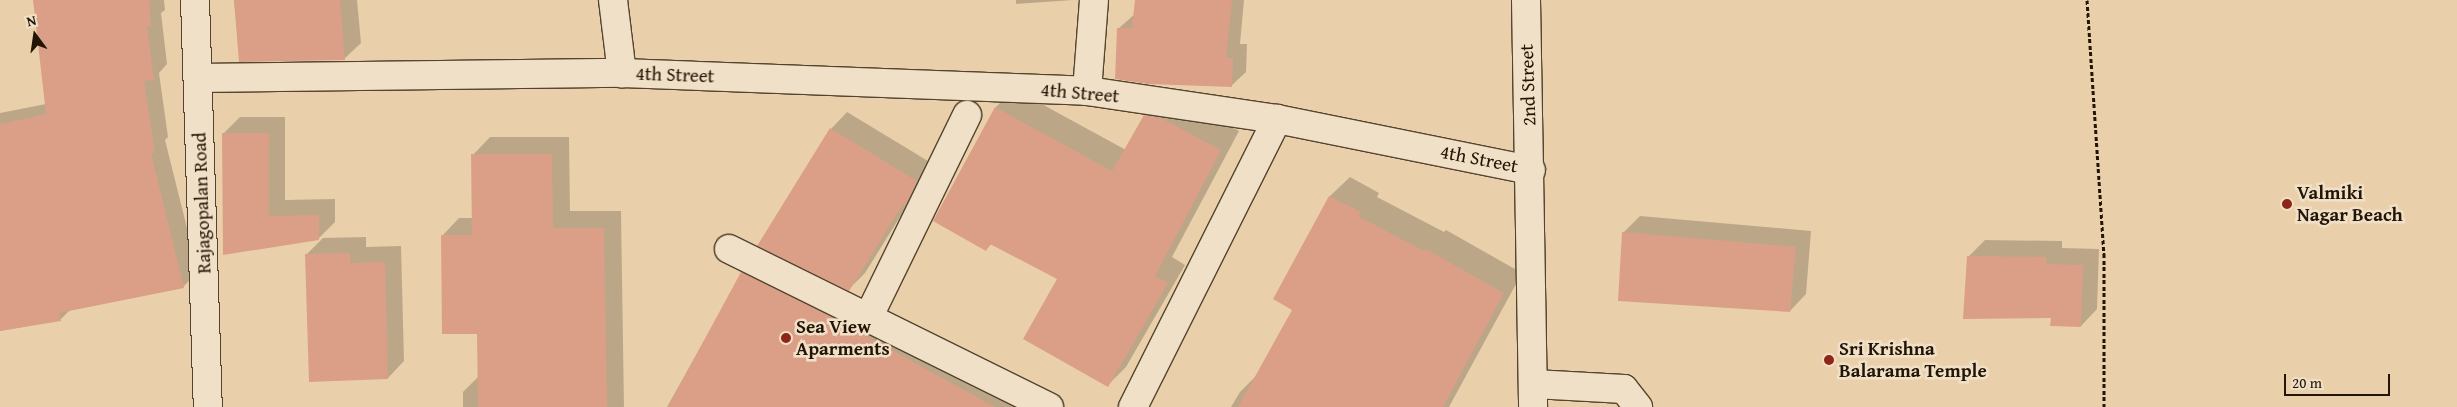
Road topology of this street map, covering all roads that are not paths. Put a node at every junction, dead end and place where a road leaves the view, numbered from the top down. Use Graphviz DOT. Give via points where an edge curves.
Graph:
graph roads {
  1 [pos="195,0"];
  2 [pos="613,0"];
  3 [pos="1094,0"];
  4 [pos="1526,0"];
  5 [pos="622,73"];
  6 [pos="198,78"];
  7 [pos="1087,92"];
  8 [pos="967,115"];
  9 [pos="1278,119"];
  10 [pos="1531,170"];
  11 [pos="729,250"];
  12 [pos="868,318"];
  13 [pos="1534,396"];
  14 [pos="208,407"];
  15 [pos="1049,407"];
  16 [pos="1133,407"];
  17 [pos="1638,407"];
  1 -- 6 [label="street, Rajagopalan Road"];
  2 -- 5 [label="street"];
  3 -- 7 [label="street"];
  4 -- 10 [label="street, 2nd Street"];
  5 -- 6 [label="street, 4th Street"];
  5 -- 7 [label="street, 4th Street"];
  6 -- 14 [label="street, Rajagopalan Road"];
  7 -- 9 [label="street, 4th Street"];
  8 -- 12 [label="street"];
  9 -- 10 [label="street, 4th Street"];
  9 -- 16 [label="street"];
  10 -- 13 [label="street, 2nd Street"];
  11 -- 12 [label="street"];
  12 -- 15 [label="street"];
  13 -- 17 [label="street" via="1624,389"];
}
